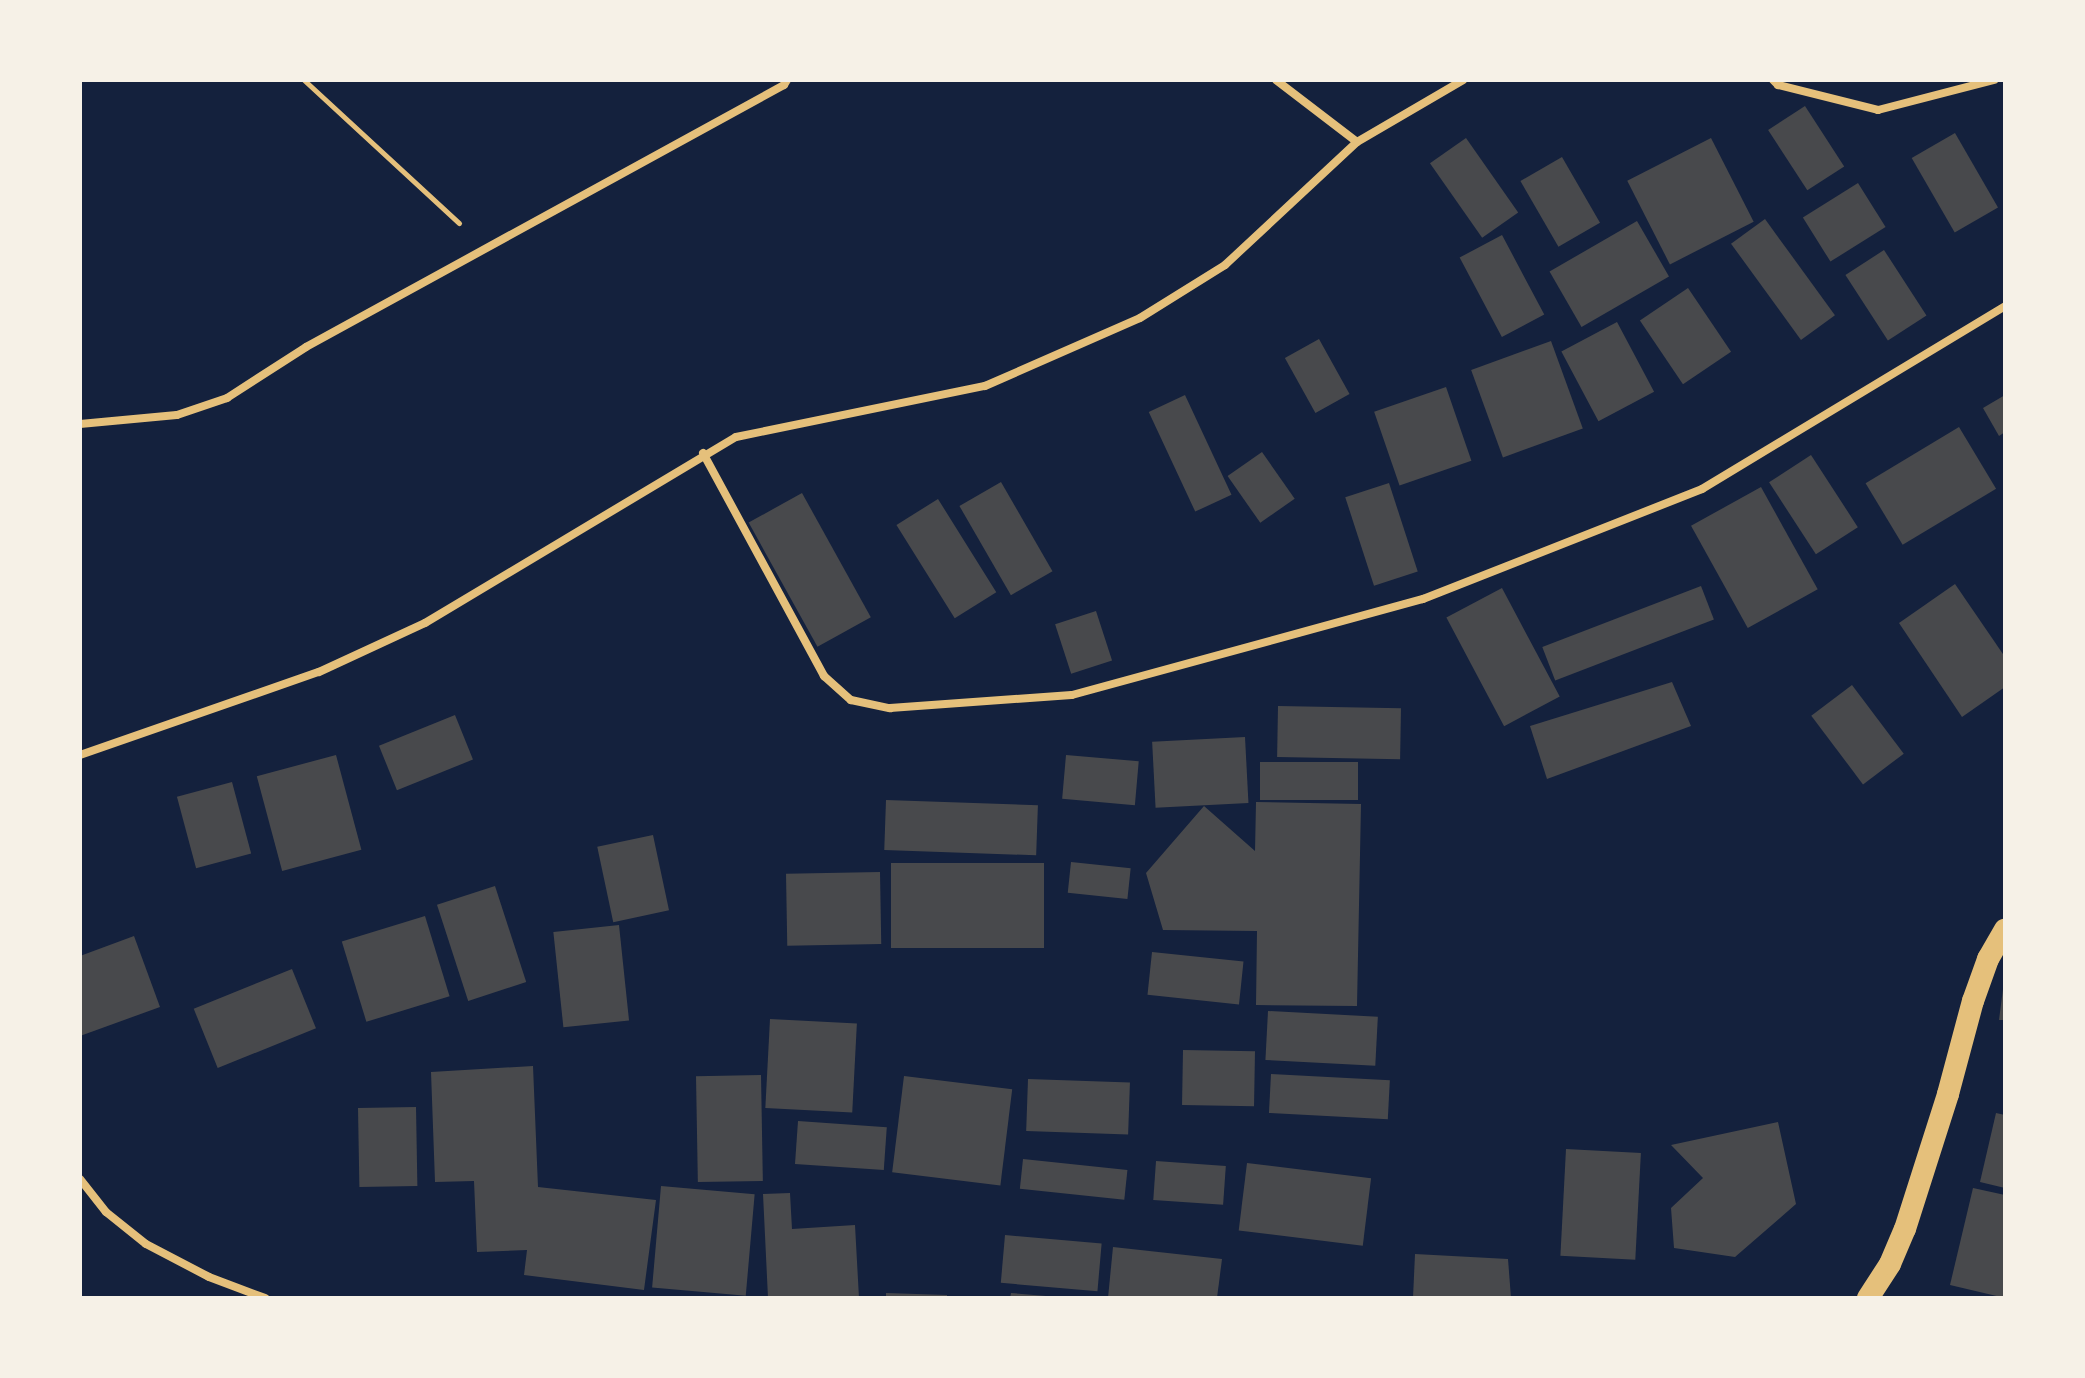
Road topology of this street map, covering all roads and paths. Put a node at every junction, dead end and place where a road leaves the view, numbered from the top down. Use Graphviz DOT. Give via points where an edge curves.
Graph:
graph roads {
  1 [pos="304,80"];
  2 [pos="787,80"];
  3 [pos="1276,80"];
  4 [pos="1463,80"];
  5 [pos="1773,80"];
  6 [pos="1994,80"];
  7 [pos="1357,142"];
  8 [pos="486,248"];
  9 [pos="2005,306"];
  10 [pos="80,424"];
  11 [pos="703,453"];
  12 [pos="80,755"];
  13 [pos="2005,929"];
  14 [pos="80,1179"];
  15 [pos="265,1298"];
  16 [pos="1868,1298"];
  1 -- 8 [label="path"];
  2 -- 8 [label="street"];
  3 -- 7 [label="street"];
  4 -- 7 [label="street"];
  5 -- 6 [label="street" via="1878,110"];
  7 -- 11 [label="street" via="1225,265 1127,325 985,386 765,429"];
  8 -- 10 [label="street" via="306,347 227,398 177,415"];
  9 -- 11 [label="street" via="1702,489 1423,599 1072,695 890,708 851,700 824,676"];
  11 -- 12 [label="street" via="425,623 319,672"];
  13 -- 16 [label="highway" via="1973,1001 1905,1229"];
  14 -- 15 [label="street" via="106,1212 146,1244 209,1277"];
}
